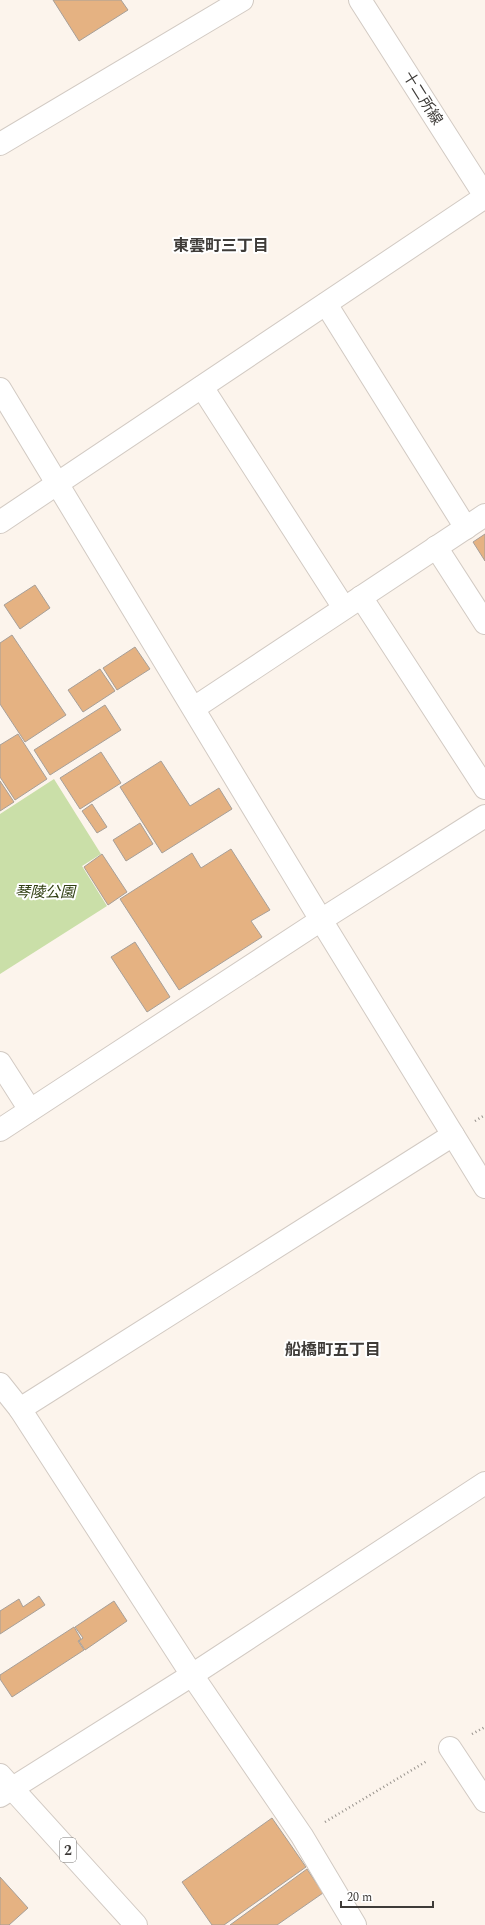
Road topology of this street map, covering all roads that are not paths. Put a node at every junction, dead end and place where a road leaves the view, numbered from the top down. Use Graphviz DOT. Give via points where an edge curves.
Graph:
graph roads {
  1 [pos="242,0"];
  2 [pos="360,0"];
  3 [pos="0,144"];
  4 [pos="485,196"];
  5 [pos="326,304"];
  6 [pos="202,387"];
  7 [pos="0,389"];
  8 [pos="58,484"];
  9 [pos="485,515"];
  10 [pos="0,522"];
  11 [pos="466,528"];
  12 [pos="436,547"];
  13 [pos="353,603"];
  14 [pos="485,623"];
  15 [pos="194,708"];
  16 [pos="485,788"];
  17 [pos="485,816"];
  18 [pos="320,920"];
  19 [pos="0,1063"];
  20 [pos="30,1110"];
  21 [pos="0,1130"];
  22 [pos="453,1136"];
  23 [pos="485,1186"];
  24 [pos="0,1384"];
  25 [pos="20,1409"];
  26 [pos="485,1483"];
  27 [pos="192,1675"];
  28 [pos="450,1748"];
  29 [pos="4,1786"];
  30 [pos="485,1802"];
  31 [pos="136,1925"];
  32 [pos="355,1925"];
  1 -- 3 [label="main road"];
  2 -- 4 [label="main road, 十二所線"];
  4 -- 5 [label="main road"];
  5 -- 6 [label="main road"];
  5 -- 11 [label="main road"];
  6 -- 8 [label="main road"];
  6 -- 13 [label="main road"];
  7 -- 8 [label="main road"];
  8 -- 10 [label="main road"];
  8 -- 15 [label="main road"];
  9 -- 11 [label="main road"];
  11 -- 12 [label="main road"];
  12 -- 13 [label="main road"];
  12 -- 14 [label="main road"];
  13 -- 15 [label="main road"];
  13 -- 16 [label="main road"];
  15 -- 18 [label="main road"];
  17 -- 18 [label="main road"];
  18 -- 20 [label="main road"];
  18 -- 22 [label="main road"];
  19 -- 20 [label="main road"];
  20 -- 21 [label="main road"];
  22 -- 23 [label="main road"];
  22 -- 25 [label="main road"];
  24 -- 25 [label="main road"];
  25 -- 27 [label="main road"];
  26 -- 27 [label="main road"];
  27 -- 29 [label="main road"];
  27 -- 32 [label="main road" via="302,1836"];
  28 -- 30 [label="main road"];
  29 -- 31 [label="main road, 2"];
}
